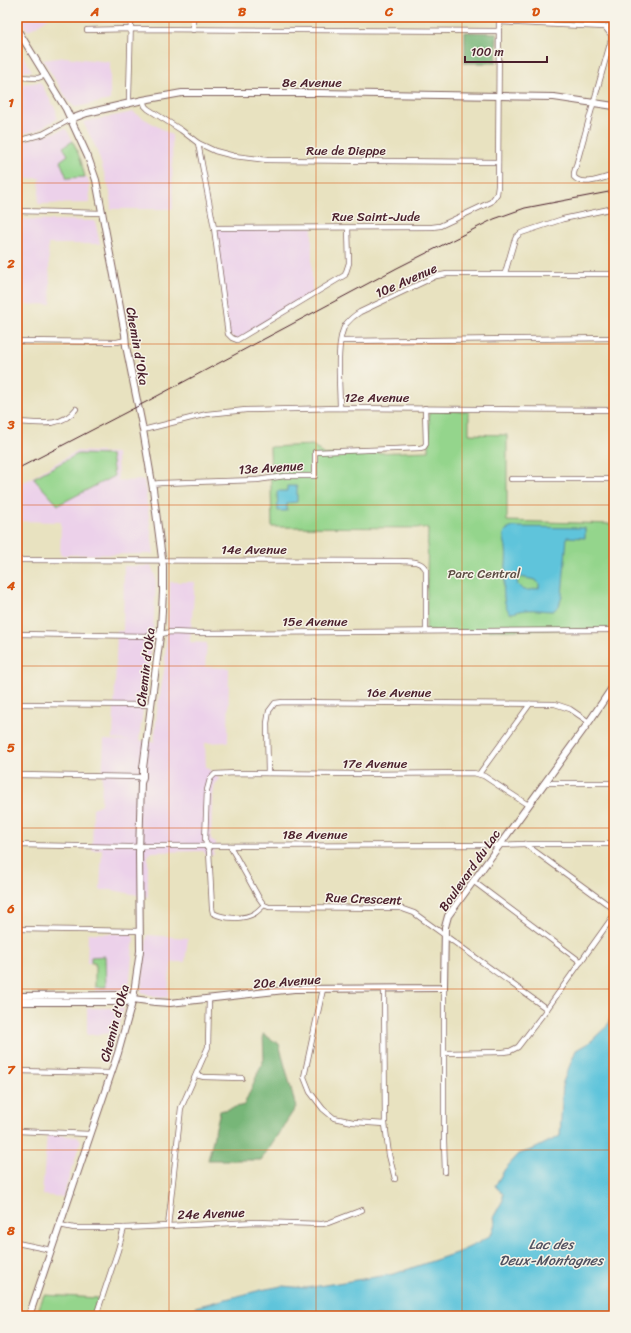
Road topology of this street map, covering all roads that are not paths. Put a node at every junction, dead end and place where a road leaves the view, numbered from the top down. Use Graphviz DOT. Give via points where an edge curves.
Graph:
graph roads {
  1 [pos="131,17"];
  2 [pos="193,17"];
  3 [pos="499,20"];
  4 [pos="614,25"];
  5 [pos="605,27"];
  6 [pos="17,29"];
  7 [pos="131,29"];
  8 [pos="87,30"];
  9 [pos="193,30"];
  10 [pos="499,31"];
  11 [pos="46,75"];
  12 [pos="17,77"];
  13 [pos="498,96"];
  14 [pos="143,100"];
  15 [pos="129,103"];
  16 [pos="594,103"];
  17 [pos="614,106"];
  18 [pos="71,119"];
  19 [pos="17,141"];
  20 [pos="198,142"];
  21 [pos="498,162"];
  22 [pos="614,175"];
  23 [pos="614,208"];
  24 [pos="17,211"];
  25 [pos="103,213"];
  26 [pos="214,228"];
  27 [pos="348,228"];
  28 [pos="505,273"];
  29 [pos="614,274"];
  30 [pos="614,338"];
  31 [pos="126,340"];
  32 [pos="17,341"];
  33 [pos="341,341"];
  34 [pos="340,408"];
  35 [pos="425,408"];
  36 [pos="76,409"];
  37 [pos="614,410"];
  38 [pos="17,422"];
  39 [pos="143,430"];
  40 [pos="511,478"];
  41 [pos="614,479"];
  42 [pos="152,484"];
  43 [pos="17,560"];
  44 [pos="162,560"];
  45 [pos="614,630"];
  46 [pos="426,632"];
  47 [pos="17,634"];
  48 [pos="160,635"];
  49 [pos="614,685"];
  50 [pos="17,704"];
  51 [pos="530,704"];
  52 [pos="151,705"];
  53 [pos="589,722"];
  54 [pos="268,773"];
  55 [pos="479,774"];
  56 [pos="17,775"];
  57 [pos="143,777"];
  58 [pos="545,783"];
  59 [pos="614,783"];
  60 [pos="528,805"];
  61 [pos="525,844"];
  62 [pos="614,844"];
  63 [pos="17,845"];
  64 [pos="499,845"];
  65 [pos="139,846"];
  66 [pos="207,846"];
  67 [pos="230,846"];
  68 [pos="473,880"];
  69 [pos="264,905"];
  70 [pos="614,909"];
  71 [pos="614,915"];
  72 [pos="17,929"];
  73 [pos="139,931"];
  74 [pos="445,936"];
  75 [pos="581,962"];
  76 [pos="444,988"];
  77 [pos="323,989"];
  78 [pos="384,989"];
  79 [pos="17,996"];
  80 [pos="133,999"];
  81 [pos="209,999"];
  82 [pos="17,1002"];
  83 [pos="547,1009"];
  84 [pos="445,1053"];
  85 [pos="17,1071"];
  86 [pos="111,1073"];
  87 [pos="196,1076"];
  88 [pos="242,1078"];
  89 [pos="385,1124"];
  90 [pos="17,1131"];
  91 [pos="90,1134"];
  92 [pos="445,1172"];
  93 [pos="395,1180"];
  94 [pos="362,1210"];
  95 [pos="60,1225"];
  96 [pos="168,1226"];
  97 [pos="124,1228"];
  98 [pos="17,1243"];
  99 [pos="51,1250"];
  100 [pos="97,1312"];
  101 [pos="29,1316"];
  1 -- 7 [label="street"];
  2 -- 9 [label="street"];
  3 -- 5 [label="street"];
  3 -- 10 [label="street, Rue Saint-Jude"];
  4 -- 5 [label="street"];
  5 -- 16 [label="street" via="612,40"];
  6 -- 11 [label="street, Chemin d'Oka"];
  7 -- 8 [label="street"];
  7 -- 9 [label="street"];
  7 -- 15 [label="street"];
  9 -- 10 [label="street"];
  10 -- 13 [label="street, Rue Saint-Jude"];
  11 -- 12 [label="street" via="38,78"];
  11 -- 18 [label="street, Chemin d'Oka"];
  13 -- 14 [label="street, 8e Avenue" via="182,93"];
  13 -- 16 [label="street, 8e Avenue" via="554,97"];
  13 -- 21 [label="street, Rue Saint-Jude"];
  14 -- 15 [label="street, 8e Avenue"];
  14 -- 20 [label="street, Rue de Dieppe" via="148,109"];
  15 -- 18 [label="street, 8e Avenue"];
  16 -- 17 [label="street, 8e Avenue"];
  16 -- 22 [label="street" via="574,177 580,182 586,182"];
  18 -- 19 [label="street, 8e Avenue" via="43,134"];
  18 -- 25 [label="street, Chemin d'Oka" via="95,174"];
  20 -- 21 [label="street, Rue de Dieppe" via="234,156 267,160"];
  20 -- 26 [label="street"];
  21 -- 27 [label="street, Rue Saint-Jude" via="497,194 491,202 440,226"];
  23 -- 28 [label="street" via="521,233 516,237"];
  24 -- 25 [label="street"];
  25 -- 31 [label="street, Chemin d'Oka"];
  26 -- 27 [label="street, Rue Saint-Jude"];
  26 -- 27 [label="street" via="228,334 237,340 345,275 349,263"];
  28 -- 29 [label="street, 10e Avenue"];
  28 -- 33 [label="street, 10e Avenue" via="436,276 360,312 345,325"];
  30 -- 33 [label="street"];
  31 -- 32 [label="street"];
  31 -- 39 [label="street, Chemin d'Oka"];
  33 -- 34 [label="street, 10e Avenue"];
  34 -- 35 [label="street, 12e Avenue"];
  34 -- 39 [label="street, 12e Avenue" via="246,410 207,414"];
  35 -- 37 [label="street, 12e Avenue"];
  35 -- 42 [label="street, 13e Avenue" via="424,447 315,452 315,476"];
  36 -- 38 [label="street" via="71,416 57,423"];
  39 -- 42 [label="street, Chemin d'Oka"];
  40 -- 41 [label="street"];
  42 -- 44 [label="street, Chemin d'Oka"];
  43 -- 44 [label="street, 14e Avenue"];
  44 -- 46 [label="street, 14e Avenue" via="417,563 424,566 426,572"];
  44 -- 48 [label="street, Chemin d'Oka"];
  45 -- 46 [label="street, 15e Avenue"];
  46 -- 48 [label="street, 15e Avenue" via="170,632"];
  47 -- 48 [label="street, 15e Avenue"];
  48 -- 52 [label="street, Chemin d'Oka"];
  49 -- 53 [label="street, Boulevard du Lac"];
  50 -- 52 [label="street"];
  51 -- 53 [label="street, 16e Avenue" via="562,706"];
  51 -- 54 [label="street, 16e Avenue" via="276,703 269,711"];
  51 -- 55 [label="street"];
  52 -- 57 [label="street, Chemin d'Oka"];
  53 -- 58 [label="street, Boulevard du Lac"];
  54 -- 55 [label="street, 17e Avenue"];
  54 -- 66 [label="street, 17e Avenue" via="220,773 212,776 207,790"];
  55 -- 60 [label="street"];
  56 -- 57 [label="street"];
  57 -- 65 [label="street, Chemin d'Oka"];
  58 -- 59 [label="street"];
  58 -- 60 [label="street, Boulevard du Lac"];
  60 -- 64 [label="street, Boulevard du Lac"];
  61 -- 62 [label="street, 18e Avenue"];
  61 -- 64 [label="street, 18e Avenue"];
  61 -- 70 [label="street"];
  63 -- 65 [label="street, 18e Avenue"];
  64 -- 67 [label="street, 18e Avenue"];
  64 -- 68 [label="street, Boulevard du Lac"];
  65 -- 66 [label="street, 18e Avenue"];
  65 -- 73 [label="street, Chemin d'Oka"];
  66 -- 67 [label="street, 18e Avenue"];
  66 -- 69 [label="street" via="213,913 223,917 247,917"];
  67 -- 69 [label="street"];
  68 -- 74 [label="street, Boulevard du Lac" via="448,916"];
  68 -- 75 [label="street"];
  69 -- 74 [label="street, Rue Crescent" via="278,908 400,908 414,912"];
  71 -- 75 [label="street"];
  72 -- 73 [label="street"];
  73 -- 80 [label="street, Chemin d'Oka" via="140,950"];
  74 -- 76 [label="street, Boulevard du Lac"];
  74 -- 83 [label="street, Rue Crescent"];
  75 -- 83 [label="street"];
  76 -- 78 [label="street, 20e Avenue"];
  76 -- 84 [label="street, Boulevard du Lac"];
  77 -- 78 [label="street, 20e Avenue"];
  77 -- 81 [label="street, 20e Avenue" via="282,990"];
  77 -- 89 [label="street" via="304,1077 310,1092 334,1118"];
  78 -- 89 [label="street"];
  79 -- 80 [label="street, 20e Avenue" via="127,995"];
  80 -- 81 [label="street, 20e Avenue" via="161,1003"];
  80 -- 82 [label="street, 20e Avenue" via="126,1002"];
  80 -- 86 [label="street, Chemin d'Oka"];
  81 -- 87 [label="street" via="208,1047"];
  83 -- 84 [label="street" via="518,1047 510,1051"];
  84 -- 92 [label="street, Boulevard du Lac"];
  85 -- 86 [label="street"];
  86 -- 91 [label="street, Chemin d'Oka"];
  87 -- 88 [label="street"];
  87 -- 96 [label="street" via="181,1108"];
  89 -- 93 [label="street"];
  90 -- 91 [label="street"];
  91 -- 95 [label="street, Chemin d'Oka"];
  94 -- 96 [label="street, 24e Avenue" via="328,1223 256,1222"];
  95 -- 97 [label="street, 24e Avenue" via="74,1228"];
  95 -- 99 [label="street, Chemin d'Oka"];
  96 -- 97 [label="street, 24e Avenue"];
  97 -- 100 [label="street"];
  98 -- 99 [label="street"];
  99 -- 101 [label="street, Chemin d'Oka"];
}
